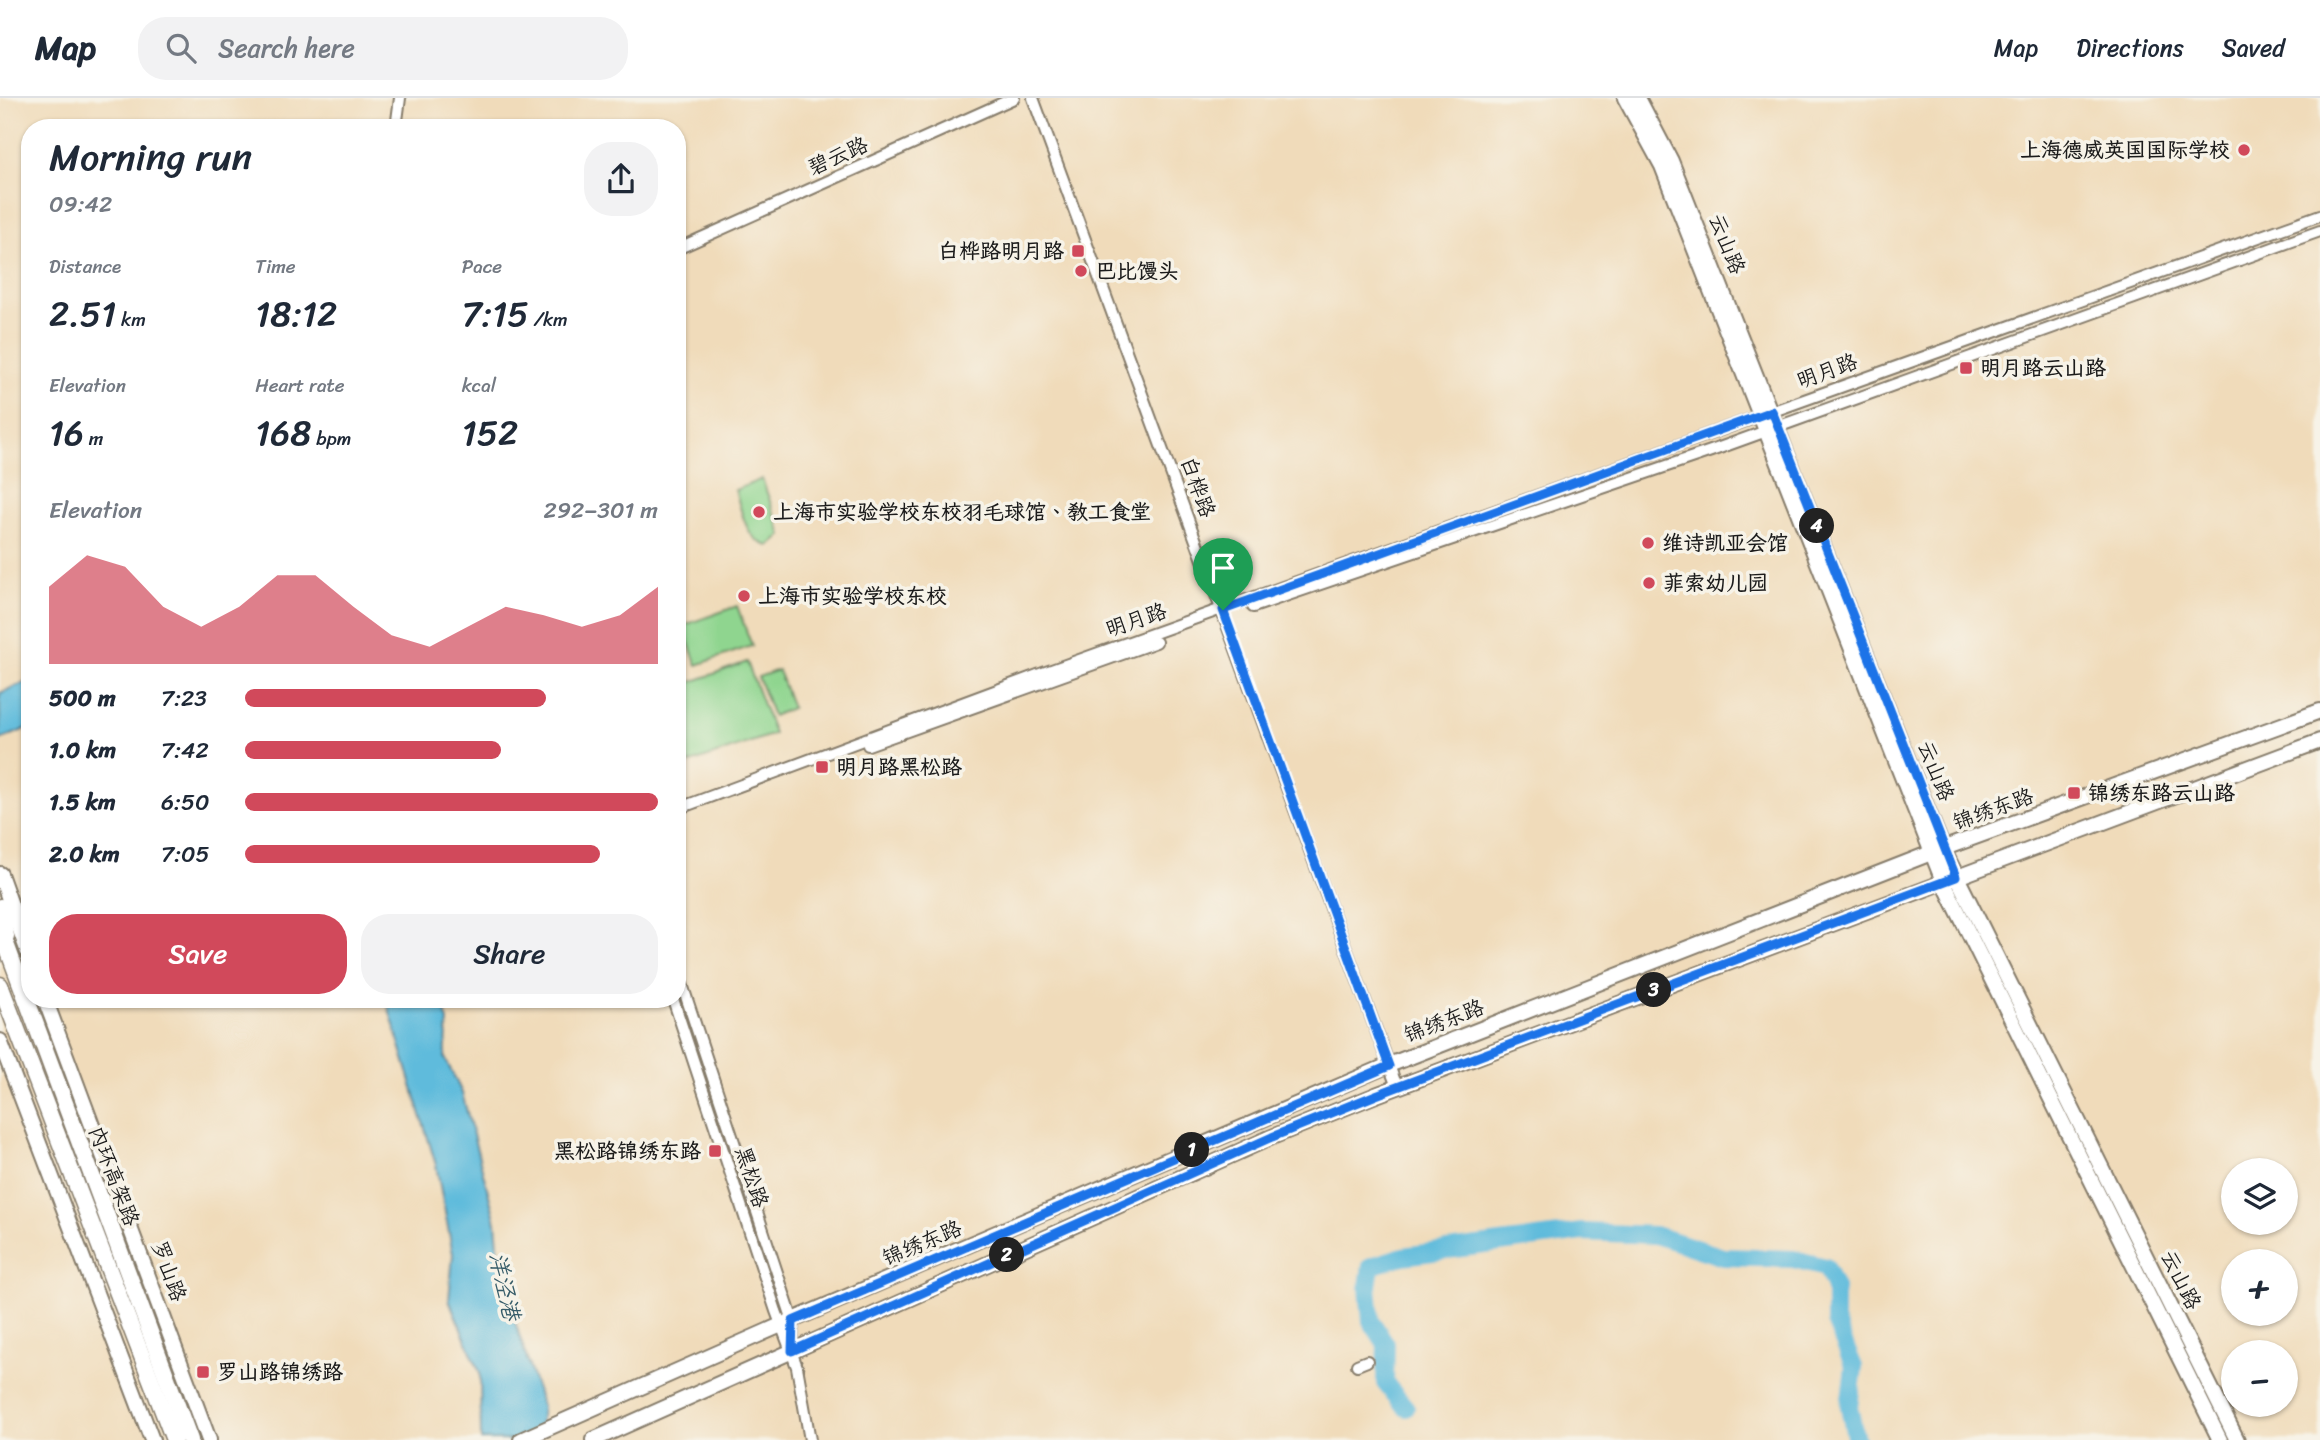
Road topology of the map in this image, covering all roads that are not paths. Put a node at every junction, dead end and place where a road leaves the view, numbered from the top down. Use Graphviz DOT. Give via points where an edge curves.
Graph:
graph roads {
  1 [pos="400,98"];
  2 [pos="1014,98"];
  3 [pos="1033,98"];
  4 [pos="1625,98"];
  5 [pos="1638,98"];
  6 [pos="397,119"];
  7 [pos="2320,215"];
  8 [pos="2320,231"];
  9 [pos="686,245"];
  10 [pos="1767,413"];
  11 [pos="1772,428"];
  12 [pos="1225,613"];
  13 [pos="2320,711"];
  14 [pos="2320,741"];
  15 [pos="686,806"];
  16 [pos="686,813"];
  17 [pos="1937,851"];
  18 [pos="0,874"];
  19 [pos="1949,879"];
  20 [pos="0,907"];
  21 [pos="0,928"];
  22 [pos="21,933"];
  23 [pos="11,959"];
  24 [pos="0,985"];
  25 [pos="21,990"];
  26 [pos="686,998"];
  27 [pos="27,1008"];
  28 [pos="48,1008"];
  29 [pos="676,1008"];
  30 [pos="0,1041"];
  31 [pos="1389,1066"];
  32 [pos="1397,1087"];
  33 [pos="65,1129"];
  34 [pos="787,1323"];
  35 [pos="792,1351"];
  36 [pos="2235,1437"];
  37 [pos="152,1440"];
  38 [pos="174,1440"];
  39 [pos="190,1440"];
  40 [pos="209,1440"];
  41 [pos="522,1440"];
  42 [pos="593,1440"];
  43 [pos="810,1440"];
  44 [pos="2220,1440"];
  1 -- 6 [label="street"];
  2 -- 9 [label="street, 碧云路"];
  3 -- 12 [label="street, 白桦路"];
  4 -- 10 [label="main road, 云山路" via="1662,166"];
  5 -- 10 [label="main road, 云山路" via="1671,161"];
  7 -- 10 [label="street, 明月路"];
  8 -- 11 [label="street, 明月路"];
  10 -- 11 [label="main road, 云山路"];
  10 -- 12 [label="street, 明月路"];
  11 -- 12 [label="street, 明月路"];
  11 -- 17 [label="main road, 云山路"];
  12 -- 15 [label="street, 明月路" via="1008,685"];
  12 -- 16 [label="street, 明月路"];
  12 -- 31 [label="street, 白桦路"];
  13 -- 17 [label="main road, 锦绣东路"];
  14 -- 19 [label="main road"];
  17 -- 19 [label="main road, 云山路"];
  17 -- 31 [label="main road, 锦绣东路"];
  18 -- 22 [label="main road"];
  19 -- 32 [label="main road"];
  19 -- 36 [label="main road, 云山路"];
  19 -- 44 [label="main road, 云山路"];
  20 -- 23 [label="highway"];
  21 -- 23 [label="highway, 内环高架路"];
  23 -- 25 [label="highway, 内环高架路"];
  24 -- 33 [label="highway, 内环高架路"];
  26 -- 34 [label="street"];
  27 -- 33 [label="highway, 内环高架路"];
  28 -- 40 [label="main road, 罗山路"];
  29 -- 34 [label="street, 黑松路"];
  30 -- 37 [label="main road"];
  31 -- 32 [label="street, 白桦路"];
  31 -- 34 [label="main road, 锦绣东路"];
  32 -- 35 [label="main road" via="1272,1137"];
  33 -- 38 [label="highway, 内环高架路"];
  33 -- 39 [label="highway, 内环高架路"];
  34 -- 35 [label="street"];
  34 -- 41 [label="main road, 锦绣东路"];
  35 -- 42 [label="main road"];
  35 -- 43 [label="street"];
}
